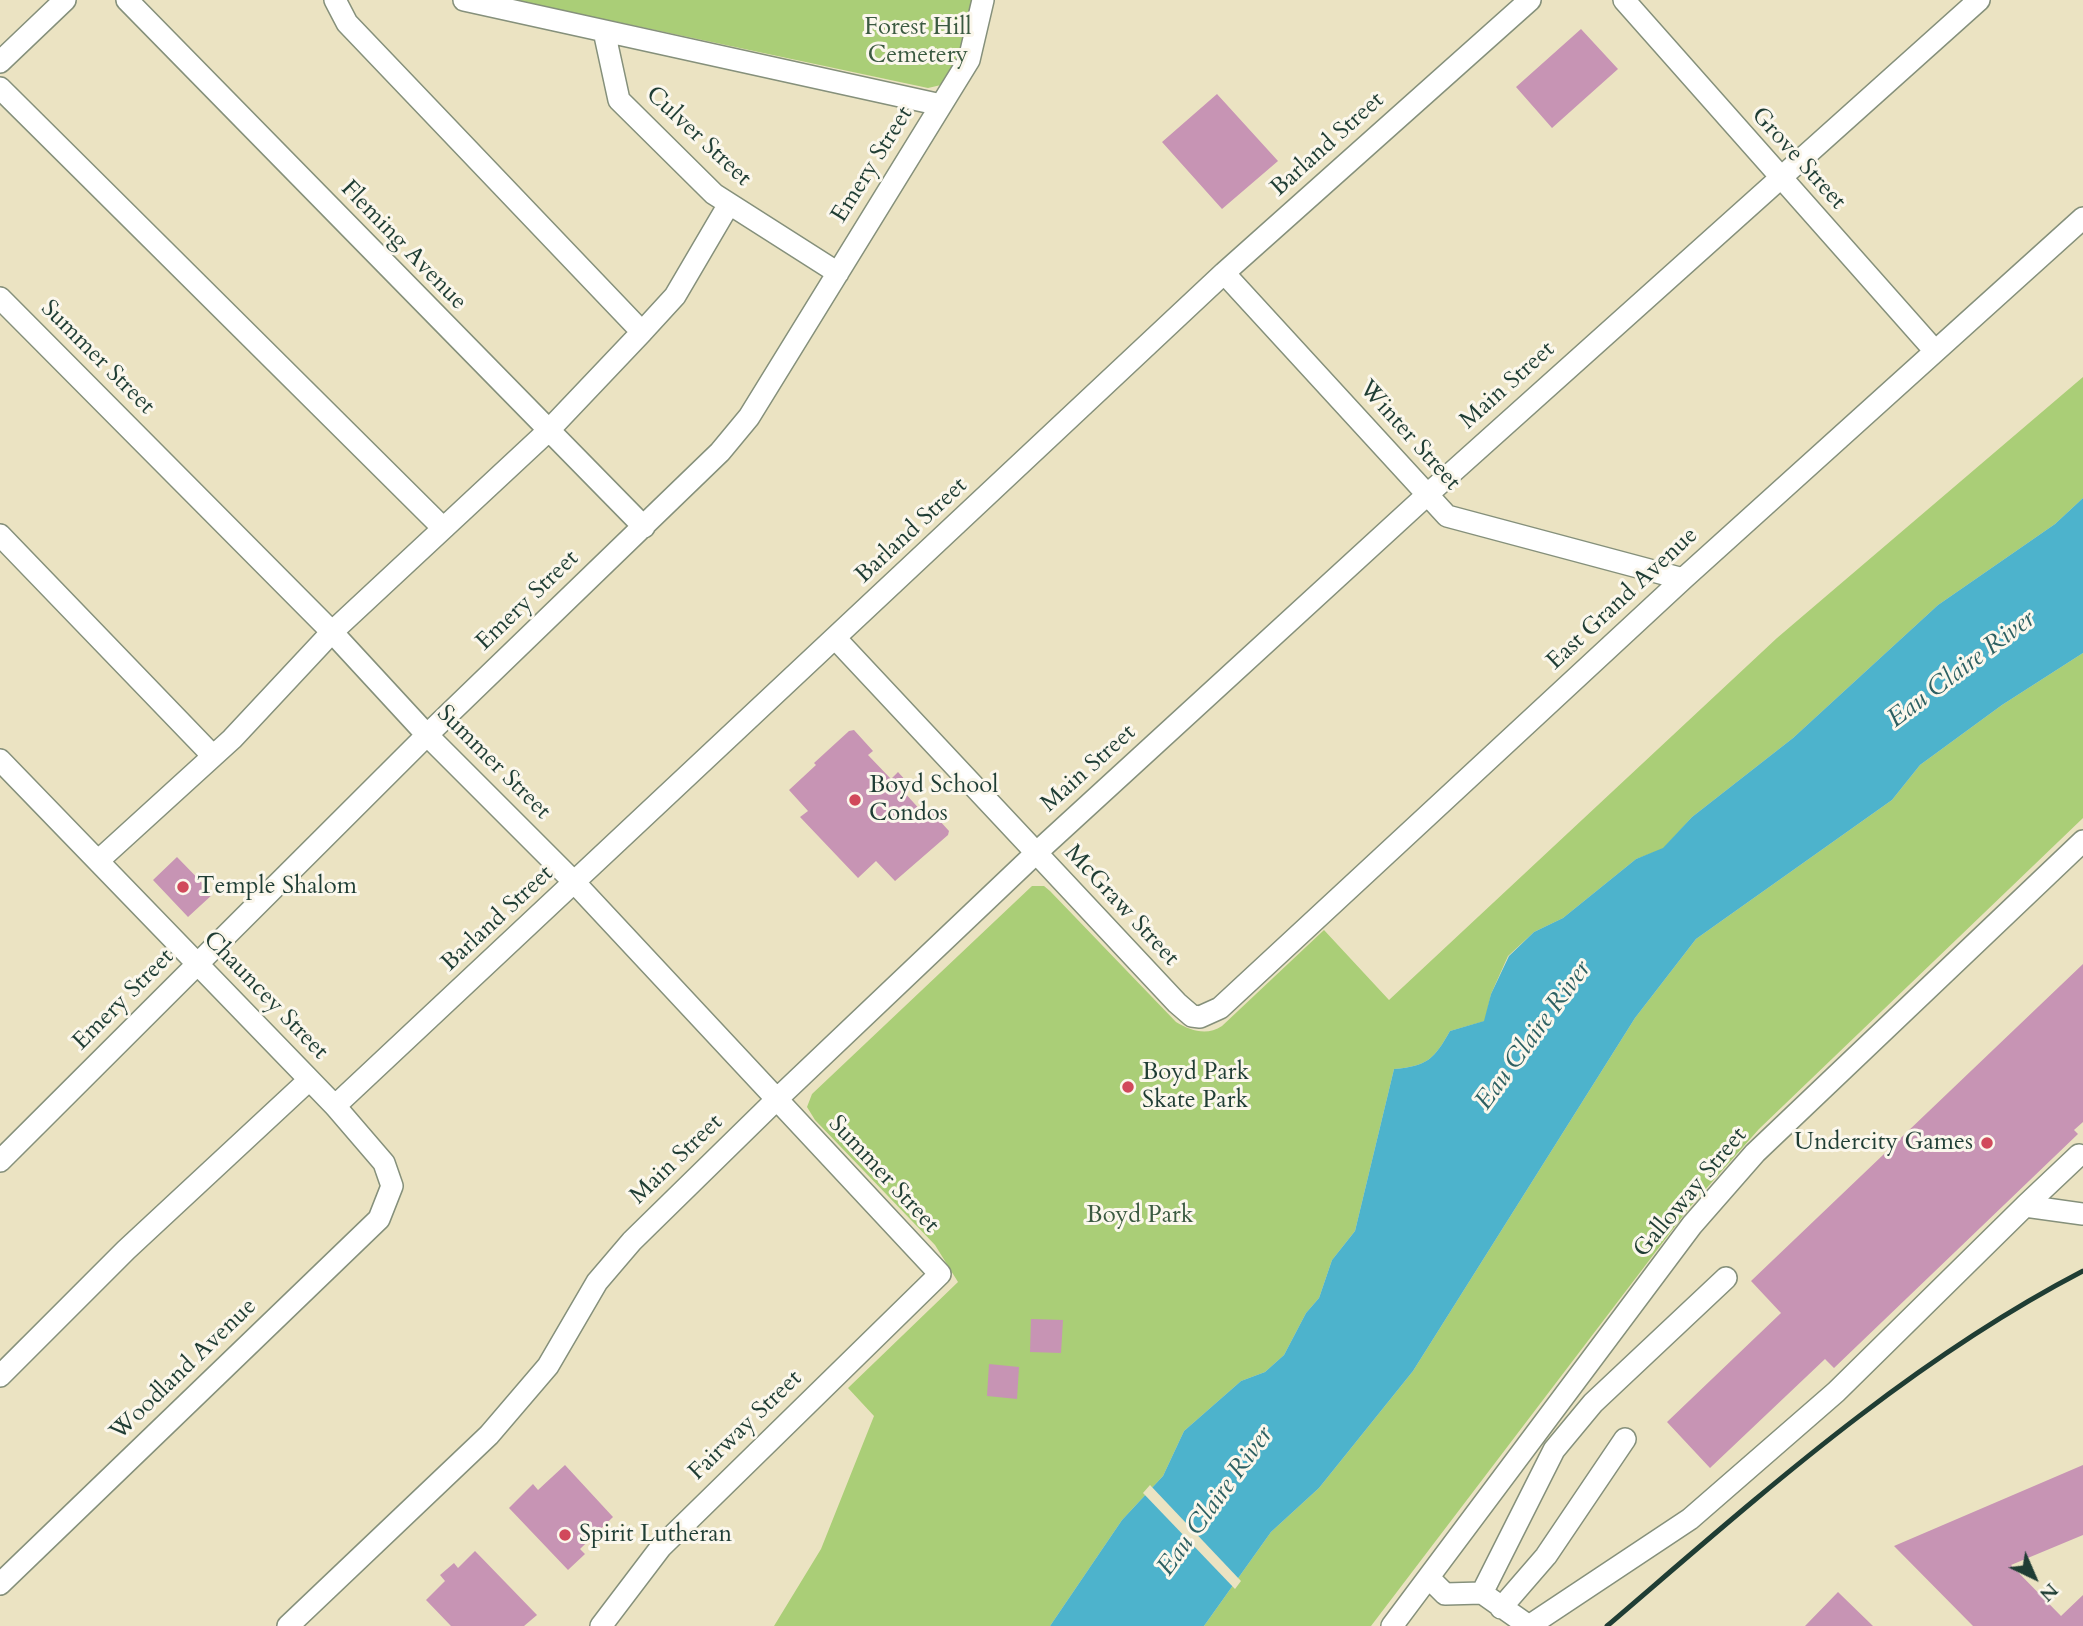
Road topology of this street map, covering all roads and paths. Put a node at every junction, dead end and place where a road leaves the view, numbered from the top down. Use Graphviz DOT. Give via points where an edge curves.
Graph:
graph roads {
  1 [pos="65,0"];
  2 [pos="127,0"];
  3 [pos="335,0"];
  4 [pos="464,0"];
  5 [pos="983,0"];
  6 [pos="1530,0"];
  7 [pos="1624,0"];
  8 [pos="1979,0"];
  9 [pos="604,31"];
  10 [pos="0,62"];
  11 [pos="0,88"];
  12 [pos="941,106"];
  13 [pos="1779,177"];
  14 [pos="729,204"];
  15 [pos="2083,218"];
  16 [pos="838,273"];
  17 [pos="1224,273"];
  18 [pos="0,298"];
  19 [pos="642,332"];
  20 [pos="1935,351"];
  21 [pos="548,431"];
  22 [pos="1428,494"];
  23 [pos="644,527"];
  24 [pos="443,528"];
  25 [pos="0,535"];
  26 [pos="1683,579"];
  27 [pos="332,632"];
  28 [pos="836,639"];
  29 [pos="427,734"];
  30 [pos="213,756"];
  31 [pos="0,760"];
  32 [pos="2083,841"];
  33 [pos="1035,854"];
  34 [pos="98,861"];
  35 [pos="575,883"];
  36 [pos="197,963"];
  37 [pos="1200,1017"];
  38 [pos="309,1080"];
  39 [pos="776,1100"];
  40 [pos="335,1107"];
  41 [pos="2079,1155"];
  42 [pos="0,1161"];
  43 [pos="392,1186"];
  44 [pos="2025,1206"];
  45 [pos="2083,1214"];
  46 [pos="940,1274"];
  47 [pos="1726,1278"];
  48 [pos="0,1376"];
  49 [pos="1625,1439"];
  50 [pos="1429,1577"];
  51 [pos="0,1584"];
  52 [pos="1482,1593"];
  53 [pos="1501,1608"];
  54 [pos="288,1626"];
  55 [pos="601,1626"];
  56 [pos="1392,1626"];
  1 -- 10 [label="street"];
  2 -- 21 [label="street, Fleming Avenue"];
  3 -- 19 [label="street" via="346,23"];
  4 -- 9 [label="street"];
  5 -- 12 [label="street, Emery Street" via="969,60"];
  6 -- 17 [label="street, Barland Street"];
  7 -- 13 [label="street, Grove Street"];
  8 -- 13 [label="street, Main Street"];
  9 -- 12 [label="street"];
  9 -- 14 [label="street, Culver Street" via="619,100"];
  11 -- 24 [label="street"];
  12 -- 16 [label="street, Emery Street"];
  13 -- 20 [label="street, Grove Street"];
  13 -- 22 [label="street, Main Street"];
  14 -- 16 [label="street, Culver Street"];
  14 -- 19 [label="street" via="675,296"];
  15 -- 20 [label="street, East Grand Avenue"];
  16 -- 23 [label="street, Emery Street" via="749,417"];
  17 -- 22 [label="street, Winter Street"];
  17 -- 28 [label="street, Barland Street"];
  18 -- 27 [label="street, Summer Street"];
  19 -- 21 [label="street"];
  20 -- 26 [label="street, East Grand Avenue"];
  21 -- 23 [label="street, Fleming Avenue"];
  21 -- 24 [label="street"];
  22 -- 26 [label="street, Winter Street" via="1447,516"];
  22 -- 33 [label="street, Main Street"];
  23 -- 29 [label="street, Emery Street"];
  24 -- 27 [label="street"];
  25 -- 30 [label="street"];
  26 -- 37 [label="street, East Grand Avenue" via="1220,1008"];
  27 -- 29 [label="street, Summer Street"];
  27 -- 30 [label="street"];
  28 -- 33 [label="street, McGraw Street"];
  28 -- 35 [label="street, Barland Street"];
  29 -- 35 [label="street, Summer Street"];
  29 -- 36 [label="street, Emery Street"];
  30 -- 34 [label="street"];
  31 -- 34 [label="street, Chauncey Street"];
  32 -- 50 [label="street, Galloway Street" via="1755,1153 1692,1225"];
  33 -- 37 [label="street, McGraw Street" via="1177,1003"];
  33 -- 39 [label="street, Main Street"];
  34 -- 36 [label="street, Chauncey Street"];
  35 -- 39 [label="street, Summer Street"];
  35 -- 40 [label="street, Barland Street"];
  36 -- 38 [label="street, Chauncey Street"];
  36 -- 42 [label="street, Emery Street"];
  38 -- 40 [label="street, Chauncey Street"];
  38 -- 48 [label="street" via="126,1250"];
  39 -- 46 [label="street, Summer Street"];
  39 -- 54 [label="street, Main Street" via="632,1241 597,1282 548,1366 489,1435"];
  40 -- 43 [label="street, Chauncey Street" via="384,1163"];
  41 -- 44 [label="street"];
  43 -- 51 [label="street, Woodland Avenue" via="379,1219"];
  44 -- 45 [label="street"];
  44 -- 53 [label="street" via="1836,1392 1690,1519 1529,1626"];
  46 -- 55 [label="street, Fairway Street" via="661,1547"];
  47 -- 52 [label="street" via="1593,1403 1554,1450"];
  49 -- 53 [label="street" via="1546,1556"];
  50 -- 52 [label="street" via="1445,1594"];
  50 -- 56 [label="street, Galloway Street"];
  52 -- 53 [label="street"];
}
